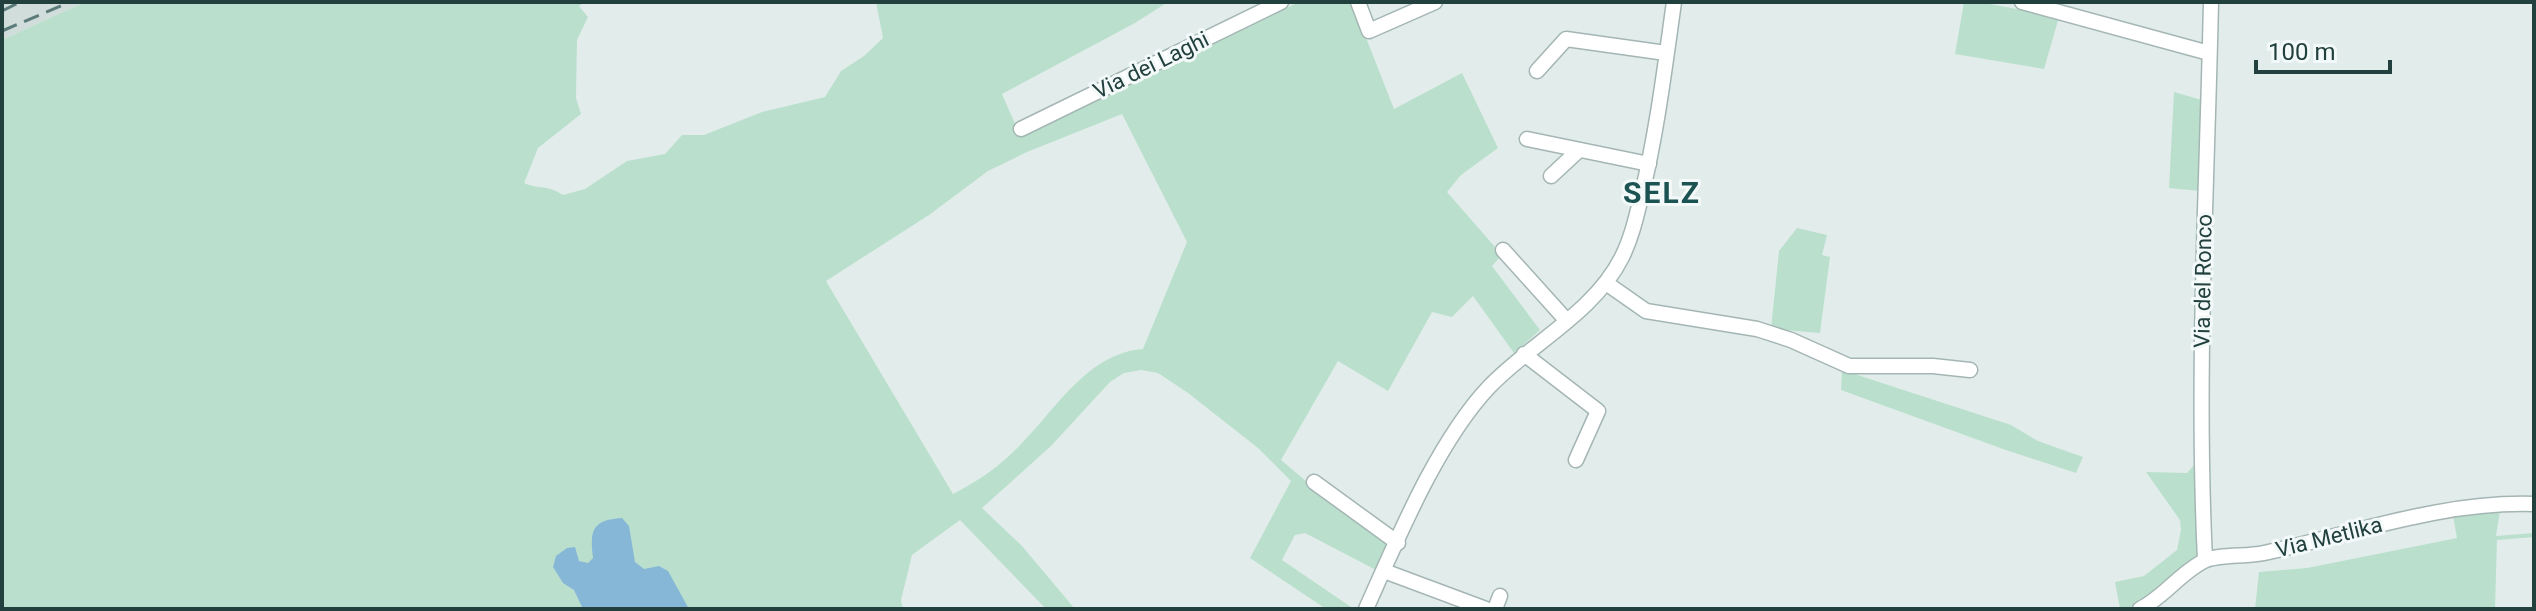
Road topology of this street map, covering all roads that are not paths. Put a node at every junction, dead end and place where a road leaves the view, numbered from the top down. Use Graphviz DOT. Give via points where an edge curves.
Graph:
graph roads {
  1 [pos="1281,2"];
  2 [pos="1358,2"];
  3 [pos="1435,2"];
  4 [pos="1674,2"];
  5 [pos="2022,2"];
  6 [pos="2211,2"];
  7 [pos="1666,53"];
  8 [pos="2209,53"];
  9 [pos="1537,71"];
  10 [pos="1021,129"];
  11 [pos="1527,139"];
  12 [pos="1579,150"];
  13 [pos="1649,164"];
  14 [pos="1551,176"];
  15 [pos="1503,250"];
  16 [pos="1606,283"];
  17 [pos="1567,321"];
  18 [pos="1524,354"];
  19 [pos="1970,370"];
  20 [pos="1576,460"];
  21 [pos="1314,482"];
  22 [pos="2534,504"];
  23 [pos="1398,543"];
  24 [pos="2205,560"];
  25 [pos="1384,571"];
  26 [pos="1366,609"];
  27 [pos="1486,609"];
  28 [pos="2140,609"];
  1 -- 10 [label="street, Via dei Laghi"];
  2 -- 3 [label="street" via="1369,31"];
  4 -- 7 [label="street"];
  5 -- 8 [label="street"];
  6 -- 8 [label="street, Via del Ronco"];
  7 -- 9 [label="street" via="1566,39"];
  7 -- 13 [label="street"];
  8 -- 24 [label="street, Via del Ronco" via="2201,315"];
  11 -- 12 [label="street"];
  12 -- 13 [label="street"];
  12 -- 14 [label="street"];
  13 -- 16 [label="street" via="1623,256"];
  15 -- 17 [label="street"];
  16 -- 17 [label="street"];
  16 -- 19 [label="street" via="1646,311 1757,329 1849,366"];
  17 -- 18 [label="street"];
  18 -- 20 [label="street" via="1598,411"];
  18 -- 23 [label="street" via="1463,418"];
  21 -- 23 [label="street"];
  22 -- 24 [label="street, Via Metlika" via="2472,507 2350,530 2262,554"];
  23 -- 25 [label="street"];
  24 -- 28 [label="street"];
  25 -- 26 [label="street"];
  25 -- 27 [label="street"];
}
